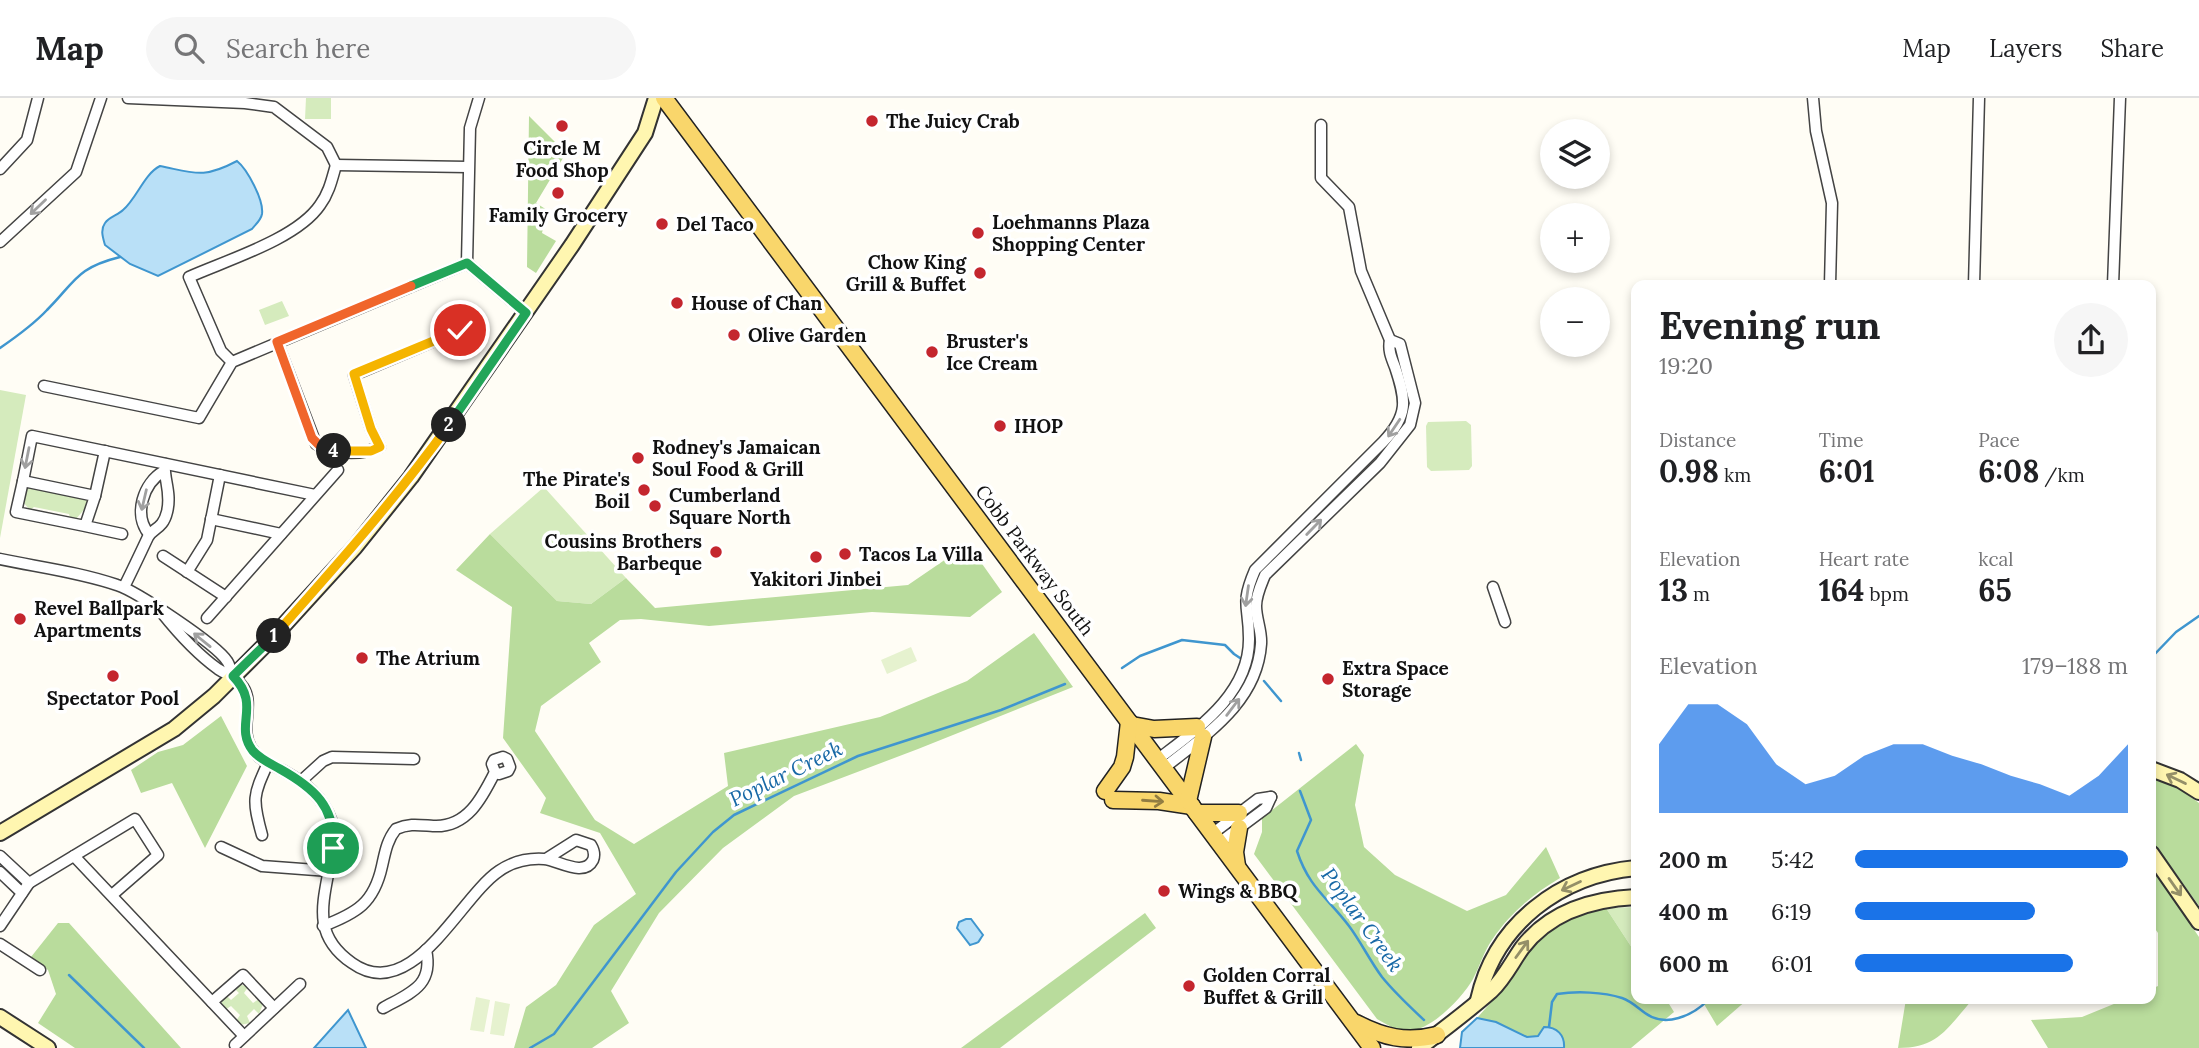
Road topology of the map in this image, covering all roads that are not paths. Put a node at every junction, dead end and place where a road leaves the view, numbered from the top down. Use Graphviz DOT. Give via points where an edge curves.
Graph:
graph roads {
  1 [pos="38,98"];
  2 [pos="101,98"];
  3 [pos="128,98"];
  4 [pos="479,98"];
  5 [pos="656,98"];
  6 [pos="664,98"];
  7 [pos="1813,98"];
  8 [pos="1979,98"];
  9 [pos="2120,98"];
  10 [pos="1321,125"];
  11 [pos="336,165"];
  12 [pos="468,167"];
  13 [pos="0,169"];
  14 [pos="0,242"];
  15 [pos="467,263"];
  16 [pos="1830,280"];
  17 [pos="1973,280"];
  18 [pos="2113,280"];
  19 [pos="526,313"];
  20 [pos="460,330"];
  21 [pos="277,342"];
  22 [pos="232,362"];
  23 [pos="44,386"];
  24 [pos="105,451"];
  25 [pos="164,467"];
  26 [pos="338,470"];
  27 [pos="220,475"];
  28 [pos="23,481"];
  29 [pos="315,495"];
  30 [pos="96,496"];
  31 [pos="211,519"];
  32 [pos="85,526"];
  33 [pos="122,534"];
  34 [pos="149,534"];
  35 [pos="281,534"];
  36 [pos="163,556"];
  37 [pos="0,559"];
  38 [pos="187,572"];
  39 [pos="124,587"];
  40 [pos="1493,587"];
  41 [pos="226,597"];
  42 [pos="207,618"];
  43 [pos="1504,622"];
  44 [pos="233,676"];
  45 [pos="1131,724"];
  46 [pos="1200,732"];
  47 [pos="414,759"];
  48 [pos="268,763"];
  49 [pos="1161,764"];
  50 [pos="2156,771"];
  51 [pos="495,772"];
  52 [pos="301,781"];
  53 [pos="2199,792"];
  54 [pos="1192,807"];
  55 [pos="1239,821"];
  56 [pos="0,832"];
  57 [pos="262,835"];
  58 [pos="1216,838"];
  59 [pos="220,847"];
  60 [pos="0,856"];
  61 [pos="74,856"];
  62 [pos="546,859"];
  63 [pos="2156,860"];
  64 [pos="1237,866"];
  65 [pos="1631,869"];
  66 [pos="329,871"];
  67 [pos="0,872"];
  68 [pos="29,883"];
  69 [pos="22,894"];
  70 [pos="112,895"];
  71 [pos="1631,897"];
  72 [pos="2199,922"];
  73 [pos="0,926"];
  74 [pos="323,926"];
  75 [pos="0,944"];
  76 [pos="426,950"];
  77 [pos="40,970"];
  78 [pos="300,984"];
  79 [pos="1478,1000"];
  80 [pos="212,1002"];
  81 [pos="274,1008"];
  82 [pos="383,1009"];
  83 [pos="0,1017"];
  84 [pos="1351,1020"];
  85 [pos="244,1036"];
  86 [pos="1436,1038"];
  87 [pos="235,1045"];
  88 [pos="48,1048"];
  89 [pos="1372,1048"];
  90 [pos="1419,1048"];
  1 -- 13 [label="street" via="27,140"];
  2 -- 14 [label="street, one-way" via="76,172"];
  3 -- 11 [label="street" via="274,107 327,147"];
  4 -- 12 [label="street" via="470,128"];
  5 -- 19 [label="street" via="645,133"];
  6 -- 45 [label="main road, Cobb Parkway South"];
  7 -- 16 [label="street" via="1832,203"];
  8 -- 17 [label="street"];
  9 -- 18 [label="street"];
  10 -- 46 [label="street" via="1321,178 1349,207 1361,271 1390,340 1400,344 1415,402 1410,425 1380,463 1265,575 1256,606 1261,640 1253,680 1236,706"];
  11 -- 12 [label="street"];
  11 -- 22 [label="street" via="320,206 303,223 189,277 221,351"];
  12 -- 15 [label="street"];
  15 -- 19 [label="street"];
  15 -- 21 [label="street"];
  19 -- 44 [label="street" via="375,522"];
  20 -- 21 [label="street" via="354,374 380,447 371,451 331,451 316,444"];
  21 -- 22 [label="street"];
  22 -- 23 [label="street" via="199,418"];
  24 -- 25 [label="street"];
  24 -- 28 [label="street, one-way" via="32,436"];
  24 -- 30 [label="street"];
  25 -- 27 [label="street"];
  25 -- 34 [label="street, one-way" via="144,497 141,516"];
  25 -- 34 [label="street" via="169,488 167,514 161,527"];
  26 -- 29 [label="street"];
  27 -- 29 [label="street"];
  27 -- 31 [label="street"];
  28 -- 30 [label="street"];
  28 -- 32 [label="street" via="16,512"];
  29 -- 35 [label="street"];
  30 -- 32 [label="street"];
  31 -- 35 [label="street"];
  31 -- 38 [label="street" via="207,540"];
  32 -- 33 [label="street"];
  34 -- 39 [label="street"];
  35 -- 41 [label="street"];
  36 -- 38 [label="street"];
  37 -- 39 [label="street"];
  38 -- 41 [label="street"];
  39 -- 44 [label="street" via="162,612 188,643"];
  40 -- 43 [label="street"];
  41 -- 42 [label="street"];
  44 -- 48 [label="street" via="247,698 245,722 250,745"];
  44 -- 56 [label="street" via="174,729"];
  45 -- 46 [label="main road"];
  45 -- 49 [label="main road, Cobb Parkway South"];
  45 -- 54 [label="main road, one-way" via="1125,757 1109,795"];
  46 -- 49 [label="street"];
  46 -- 54 [label="main road"];
  47 -- 52 [label="street" via="332,757"];
  48 -- 52 [label="street"];
  48 -- 57 [label="street" via="254,803"];
  49 -- 54 [label="main road, Cobb Parkway South"];
  53 -- 50 [label="street, one-way"];
  51 -- 74 [label="street" via="480,802 459,820 441,826 409,824 396,830 368,901"];
  52 -- 66 [label="street" via="316,793 329,814 333,827"];
  54 -- 55 [label="main road"];
  54 -- 58 [label="main road, Cobb Parkway South"];
  55 -- 58 [label="street"];
  55 -- 64 [label="main road"];
  58 -- 64 [label="main road, Cobb Parkway South"];
  59 -- 66 [label="street" via="262,866"];
  60 -- 68 [label="street"];
  61 -- 68 [label="street"];
  61 -- 70 [label="street"];
  61 -- 70 [label="street" via="135,819 158,855"];
  62 -- 76 [label="street" via="516,862 493,875"];
  63 -- 72 [label="street, one-way"];
  64 -- 84 [label="main road, Cobb Parkway South"];
  65 -- 79 [label="street, one-way" via="1572,885 1526,913 1492,961"];
  66 -- 74 [label="street"];
  67 -- 69 [label="street"];
  68 -- 69 [label="street"];
  69 -- 73 [label="street"];
  70 -- 80 [label="street"];
  79 -- 71 [label="street, one-way" via="1553,919 1585,904"];
  74 -- 76 [label="street" via="332,945 365,970 392,971"];
  75 -- 77 [label="street"];
  76 -- 82 [label="street" via="428,968 423,984"];
  78 -- 81 [label="street"];
  79 -- 86 [label="street"];
  80 -- 81 [label="street" via="243,975"];
  80 -- 85 [label="street"];
  81 -- 85 [label="street"];
  83 -- 88 [label="street"];
  84 -- 86 [label="main road" via="1394,1038"];
  84 -- 89 [label="main road, Cobb Parkway South"];
  85 -- 87 [label="street"];
  86 -- 90 [label="street"];
}
